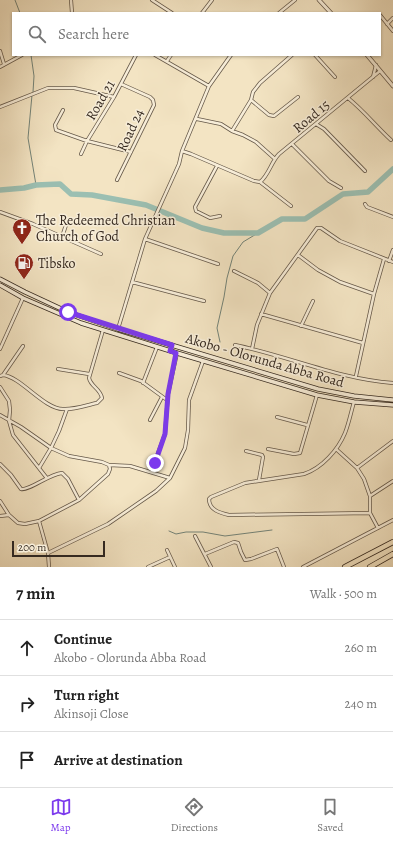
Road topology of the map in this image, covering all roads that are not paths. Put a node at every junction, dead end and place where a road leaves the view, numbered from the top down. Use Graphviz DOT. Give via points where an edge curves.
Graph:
graph roads {
  1 [pos="71,0"];
  2 [pos="152,0"];
  3 [pos="212,0"];
  4 [pos="295,0"];
  5 [pos="319,0"];
  6 [pos="72,12"];
  7 [pos="170,12"];
  8 [pos="203,12"];
  9 [pos="280,12"];
  10 [pos="330,12"];
  11 [pos="381,16"];
  12 [pos="393,18"];
  13 [pos="387,24"];
  14 [pos="393,30"];
  15 [pos="0,51"];
  16 [pos="20,56"];
  17 [pos="135,56"];
  18 [pos="157,56"];
  19 [pos="170,56"];
  20 [pos="230,56"];
  21 [pos="291,56"];
  22 [pos="316,56"];
  23 [pos="368,56"];
  24 [pos="167,62"];
  25 [pos="4,64"];
  26 [pos="376,65"];
  27 [pos="0,67"];
  28 [pos="380,70"];
  29 [pos="335,77"];
  30 [pos="373,77"];
  31 [pos="121,84"];
  32 [pos="209,86"];
  33 [pos="393,86"];
  34 [pos="114,97"];
  35 [pos="298,97"];
  36 [pos="348,98"];
  37 [pos="250,100"];
  38 [pos="0,108"];
  39 [pos="63,110"];
  40 [pos="196,119"];
  41 [pos="316,124"];
  42 [pos="232,131"];
  43 [pos="391,140"];
  44 [pos="87,141"];
  45 [pos="292,144"];
  46 [pos="131,152"];
  47 [pos="182,152"];
  48 [pos="81,154"];
  49 [pos="274,159"];
  50 [pos="217,166"];
  51 [pos="365,171"];
  52 [pos="117,180"];
  53 [pos="260,182"];
  54 [pos="341,188"];
  55 [pos="365,204"];
  56 [pos="291,206"];
  57 [pos="0,212"];
  58 [pos="220,216"];
  59 [pos="393,217"];
  60 [pos="66,225"];
  61 [pos="62,237"];
  62 [pos="145,239"];
  63 [pos="393,250"];
  64 [pos="100,254"];
  65 [pos="298,255"];
  66 [pos="384,259"];
  67 [pos="389,261"];
  68 [pos="393,262"];
  69 [pos="218,264"];
  70 [pos="234,271"];
  71 [pos="0,279"];
  72 [pos="132,282"];
  73 [pos="0,285"];
  74 [pos="16,287"];
  75 [pos="13,292"];
  76 [pos="270,293"];
  77 [pos="374,294"];
  78 [pos="23,298"];
  79 [pos="204,301"];
  80 [pos="313,301"];
  81 [pos="261,314"];
  82 [pos="302,326"];
  83 [pos="118,329"];
  84 [pos="103,330"];
  85 [pos="363,343"];
  86 [pos="172,345"];
  87 [pos="235,345"];
  88 [pos="23,346"];
  89 [pos="157,347"];
  90 [pos="0,349"];
  91 [pos="252,349"];
  92 [pos="170,351"];
  93 [pos="176,353"];
  94 [pos="203,361"];
  95 [pos="58,369"];
  96 [pos="120,373"];
  97 [pos="89,374"];
  98 [pos="2,376"];
  99 [pos="356,376"];
  100 [pos="143,383"];
  101 [pos="393,383"];
  102 [pos="0,387"];
  103 [pos="326,391"];
  104 [pos="318,395"];
  105 [pos="325,396"];
  106 [pos="162,397"];
  107 [pos="167,400"];
  108 [pos="393,400"];
  109 [pos="354,402"];
  110 [pos="393,405"];
  111 [pos="67,409"];
  112 [pos="1,417"];
  113 [pos="277,417"];
  114 [pos="150,420"];
  115 [pos="9,421"];
  116 [pos="307,425"];
  117 [pos="393,441"];
  118 [pos="51,448"];
  119 [pos="268,449"];
  120 [pos="336,449"];
  121 [pos="246,451"];
  122 [pos="0,464"];
  123 [pos="109,465"];
  124 [pos="39,468"];
  125 [pos="357,468"];
  126 [pos="153,472"];
  127 [pos="46,477"];
  128 [pos="170,478"];
  129 [pos="259,480"];
  130 [pos="393,481"];
  131 [pos="370,496"];
  132 [pos="79,500"];
  133 [pos="0,501"];
  134 [pos="370,513"];
  135 [pos="9,515"];
  136 [pos="0,516"];
  137 [pos="393,520"];
  138 [pos="39,521"];
  139 [pos="378,528"];
  140 [pos="195,536"];
  141 [pos="393,542"];
  142 [pos="167,550"];
  143 [pos="48,553"];
  144 [pos="205,554"];
  145 [pos="393,554"];
  146 [pos="170,557"];
  147 [pos="49,567"];
  148 [pos="148,567"];
  149 [pos="175,567"];
  150 [pos="211,567"];
  151 [pos="284,567"];
  152 [pos="304,567"];
  153 [pos="345,567"];
  154 [pos="370,567"];
  1 -- 6 [label="street"];
  2 -- 7 [label="street"];
  3 -- 8 [label="street"];
  4 -- 9 [label="street"];
  5 -- 10 [label="street"];
  11 -- 13 [label="street"];
  12 -- 13 [label="street"];
  13 -- 14 [label="street"];
  15 -- 25 [label="street"];
  16 -- 25 [label="street"];
  17 -- 31 [label="street, Road 21"];
  18 -- 24 [label="street"];
  19 -- 24 [label="street"];
  20 -- 32 [label="street"];
  21 -- 37 [label="street" via="260,83"];
  22 -- 29 [label="street"];
  23 -- 26 [label="street"];
  24 -- 32 [label="street"];
  25 -- 27 [label="street"];
  26 -- 28 [label="street"];
  26 -- 30 [label="street"];
  28 -- 30 [label="street, Road 15"];
  28 -- 33 [label="street"];
  30 -- 36 [label="street, Road 15"];
  31 -- 34 [label="street, Road 21"];
  31 -- 46 [label="street, Road 24" via="150,97 154,105"];
  32 -- 40 [label="street"];
  34 -- 38 [label="street" via="74,88 48,88"];
  34 -- 44 [label="street, Road 21"];
  35 -- 37 [label="street" via="274,116 269,116"];
  36 -- 41 [label="street, Road 15"];
  36 -- 43 [label="street"];
  37 -- 42 [label="street"];
  39 -- 44 [label="street" via="55,125 56,130"];
  40 -- 42 [label="street" via="220,124"];
  40 -- 47 [label="street"];
  41 -- 45 [label="street, Road 15"];
  41 -- 51 [label="street"];
  42 -- 49 [label="street" via="256,142"];
  44 -- 46 [label="street"];
  44 -- 48 [label="street, Road 21"];
  45 -- 49 [label="street, Road 15"];
  45 -- 54 [label="street" via="329,181"];
  46 -- 52 [label="street, Road 24"];
  47 -- 50 [label="street"];
  47 -- 62 [label="street"];
  49 -- 53 [label="street, Road 15"];
  50 -- 53 [label="street"];
  50 -- 58 [label="street" via="195,207 198,212 210,218"];
  53 -- 56 [label="street"];
  55 -- 59 [label="street"];
  57 -- 61 [label="street"];
  60 -- 61 [label="street"];
  61 -- 64 [label="street"];
  62 -- 69 [label="street"];
  62 -- 72 [label="street"];
  63 -- 67 [label="street"];
  65 -- 66 [label="street" via="317,228 321,228 340,241"];
  65 -- 76 [label="street"];
  65 -- 77 [label="street" via="340,282"];
  66 -- 67 [label="street"];
  66 -- 77 [label="street"];
  67 -- 68 [label="street"];
  70 -- 76 [label="street" via="258,283"];
  71 -- 74 [label="main road, Akobo - Olorunda Abba Road"];
  72 -- 79 [label="street"];
  72 -- 83 [label="street"];
  73 -- 75 [label="main road, Akobo - Olorunda Abba Road"];
  74 -- 75 [label="main road"];
  74 -- 83 [label="main road, Akobo - Olorunda Abba Road" via="68,312"];
  75 -- 78 [label="main road, Akobo - Olorunda Abba Road"];
  76 -- 81 [label="street"];
  77 -- 85 [label="street"];
  78 -- 84 [label="main road, Akobo - Olorunda Abba Road"];
  78 -- 90 [label="street"];
  80 -- 82 [label="street"];
  81 -- 82 [label="street"];
  81 -- 91 [label="street"];
  82 -- 85 [label="street"];
  83 -- 86 [label="main road, Akobo - Olorunda Abba Road"];
  84 -- 89 [label="main road, Akobo - Olorunda Abba Road"];
  84 -- 97 [label="street"];
  85 -- 99 [label="street"];
  86 -- 92 [label="main road"];
  86 -- 103 [label="main road, Akobo - Olorunda Abba Road"];
  87 -- 91 [label="street"];
  88 -- 98 [label="street"];
  89 -- 92 [label="main road, Akobo - Olorunda Abba Road"];
  89 -- 100 [label="street"];
  91 -- 99 [label="street"];
  92 -- 93 [label="main road, Akobo - Olorunda Abba Road"];
  93 -- 94 [label="main road, Akobo - Olorunda Abba Road"];
  93 -- 107 [label="street"];
  94 -- 104 [label="main road, Akobo - Olorunda Abba Road"];
  94 -- 128 [label="street" via="189,400 185,448"];
  95 -- 97 [label="street"];
  96 -- 100 [label="street"];
  97 -- 111 [label="street" via="90,382 98,388 102,398 97,403"];
  98 -- 111 [label="street" via="9,376 51,405"];
  99 -- 101 [label="street"];
  100 -- 106 [label="street"];
  102 -- 115 [label="street" via="9,401"];
  103 -- 105 [label="main road"];
  103 -- 108 [label="main road, Akobo - Olorunda Abba Road"];
  104 -- 105 [label="main road, Akobo - Olorunda Abba Road"];
  104 -- 116 [label="street"];
  105 -- 109 [label="main road, Akobo - Olorunda Abba Road"];
  106 -- 107 [label="street"];
  106 -- 114 [label="street"];
  107 -- 126 [label="street" via="165,434"];
  109 -- 110 [label="main road, Akobo - Olorunda Abba Road"];
  109 -- 120 [label="street" via="345,432"];
  111 -- 118 [label="street"];
  112 -- 115 [label="street"];
  113 -- 116 [label="street"];
  115 -- 118 [label="street"];
  115 -- 124 [label="street" via="13,435"];
  116 -- 119 [label="street" via="300,454"];
  117 -- 125 [label="street"];
  118 -- 123 [label="street" via="69,456"];
  118 -- 124 [label="street"];
  120 -- 125 [label="street"];
  120 -- 129 [label="street" via="314,471"];
  121 -- 129 [label="street" via="263,457"];
  122 -- 127 [label="street" via="21,489"];
  123 -- 126 [label="street" via="130,466"];
  123 -- 132 [label="street" via="108,474"];
  124 -- 127 [label="street"];
  125 -- 131 [label="street" via="366,482"];
  126 -- 128 [label="street"];
  127 -- 132 [label="street" via="62,473"];
  128 -- 143 [label="street" via="156,491 108,524"];
  129 -- 134 [label="street" via="211,497 210,505 218,512 233,515"];
  130 -- 131 [label="street"];
  131 -- 134 [label="street"];
  132 -- 138 [label="street"];
  133 -- 135 [label="street"];
  134 -- 139 [label="street"];
  135 -- 136 [label="street"];
  135 -- 138 [label="street" via="18,523"];
  137 -- 139 [label="street"];
  138 -- 143 [label="street"];
  139 -- 152 [label="street"];
  140 -- 144 [label="street"];
  141 -- 153 [label="highway"];
  142 -- 146 [label="street"];
  143 -- 147 [label="street"];
  144 -- 150 [label="street"];
  144 -- 151 [label="street" via="234,542 238,543 245,560 277,549"];
  145 -- 154 [label="highway"];
  146 -- 148 [label="street"];
  146 -- 149 [label="street"];
}
